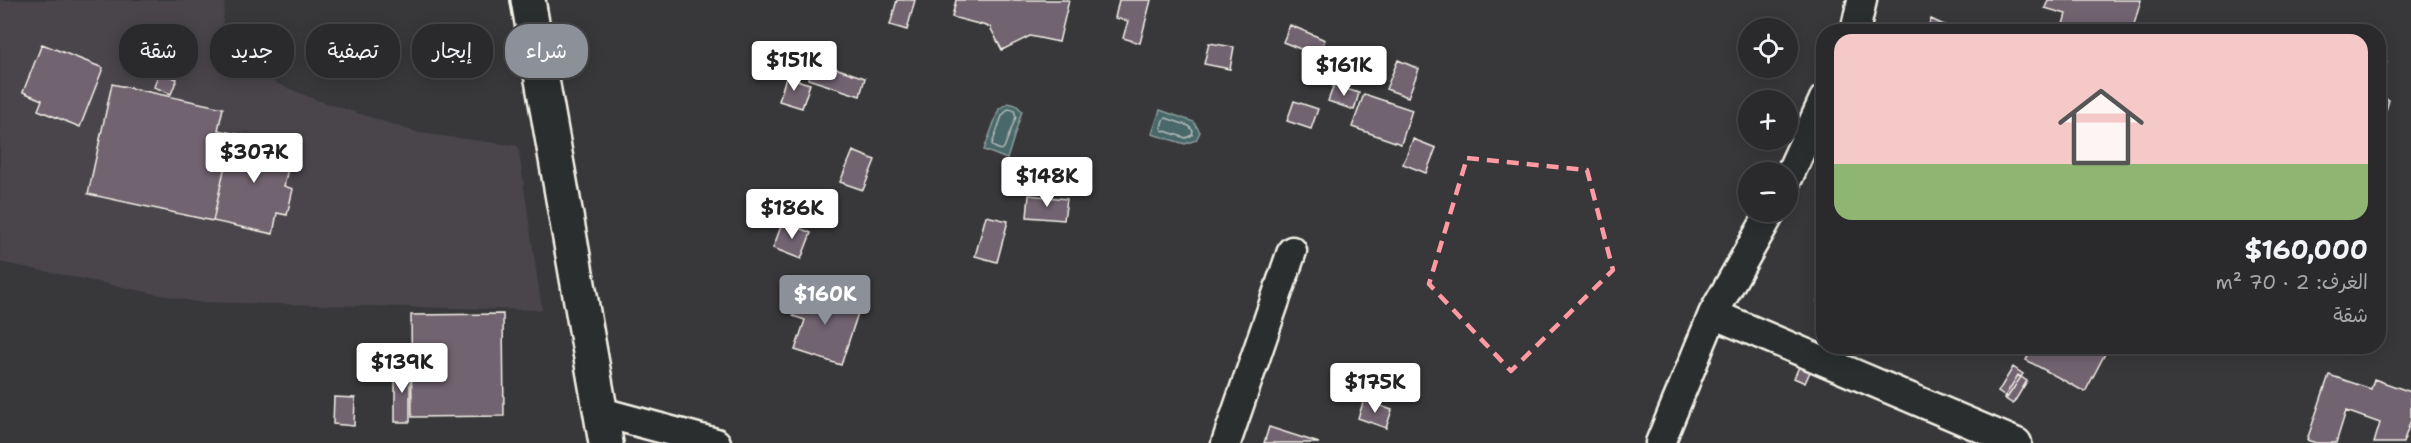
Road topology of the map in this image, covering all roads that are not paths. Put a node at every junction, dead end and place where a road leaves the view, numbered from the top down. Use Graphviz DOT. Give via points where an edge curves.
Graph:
graph roads {
  1 [pos="528,0"];
  2 [pos="1862,0"];
  3 [pos="1857,24"];
  4 [pos="1816,117"];
  5 [pos="1795,162"];
  6 [pos="1765,222"];
  7 [pos="1292,251"];
  8 [pos="1713,314"];
  9 [pos="603,428"];
  10 [pos="716,443"];
  11 [pos="1226,443"];
  12 [pos="1660,443"];
  13 [pos="2017,443"];
  1 -- 9 [label="main road"];
  2 -- 3 [label="street"];
  4 -- 5 [label="street"];
  6 -- 8 [label="street"];
  7 -- 11 [label="street"];
  8 -- 12 [label="street"];
  8 -- 13 [label="street"];
  9 -- 10 [label="street"];
}
